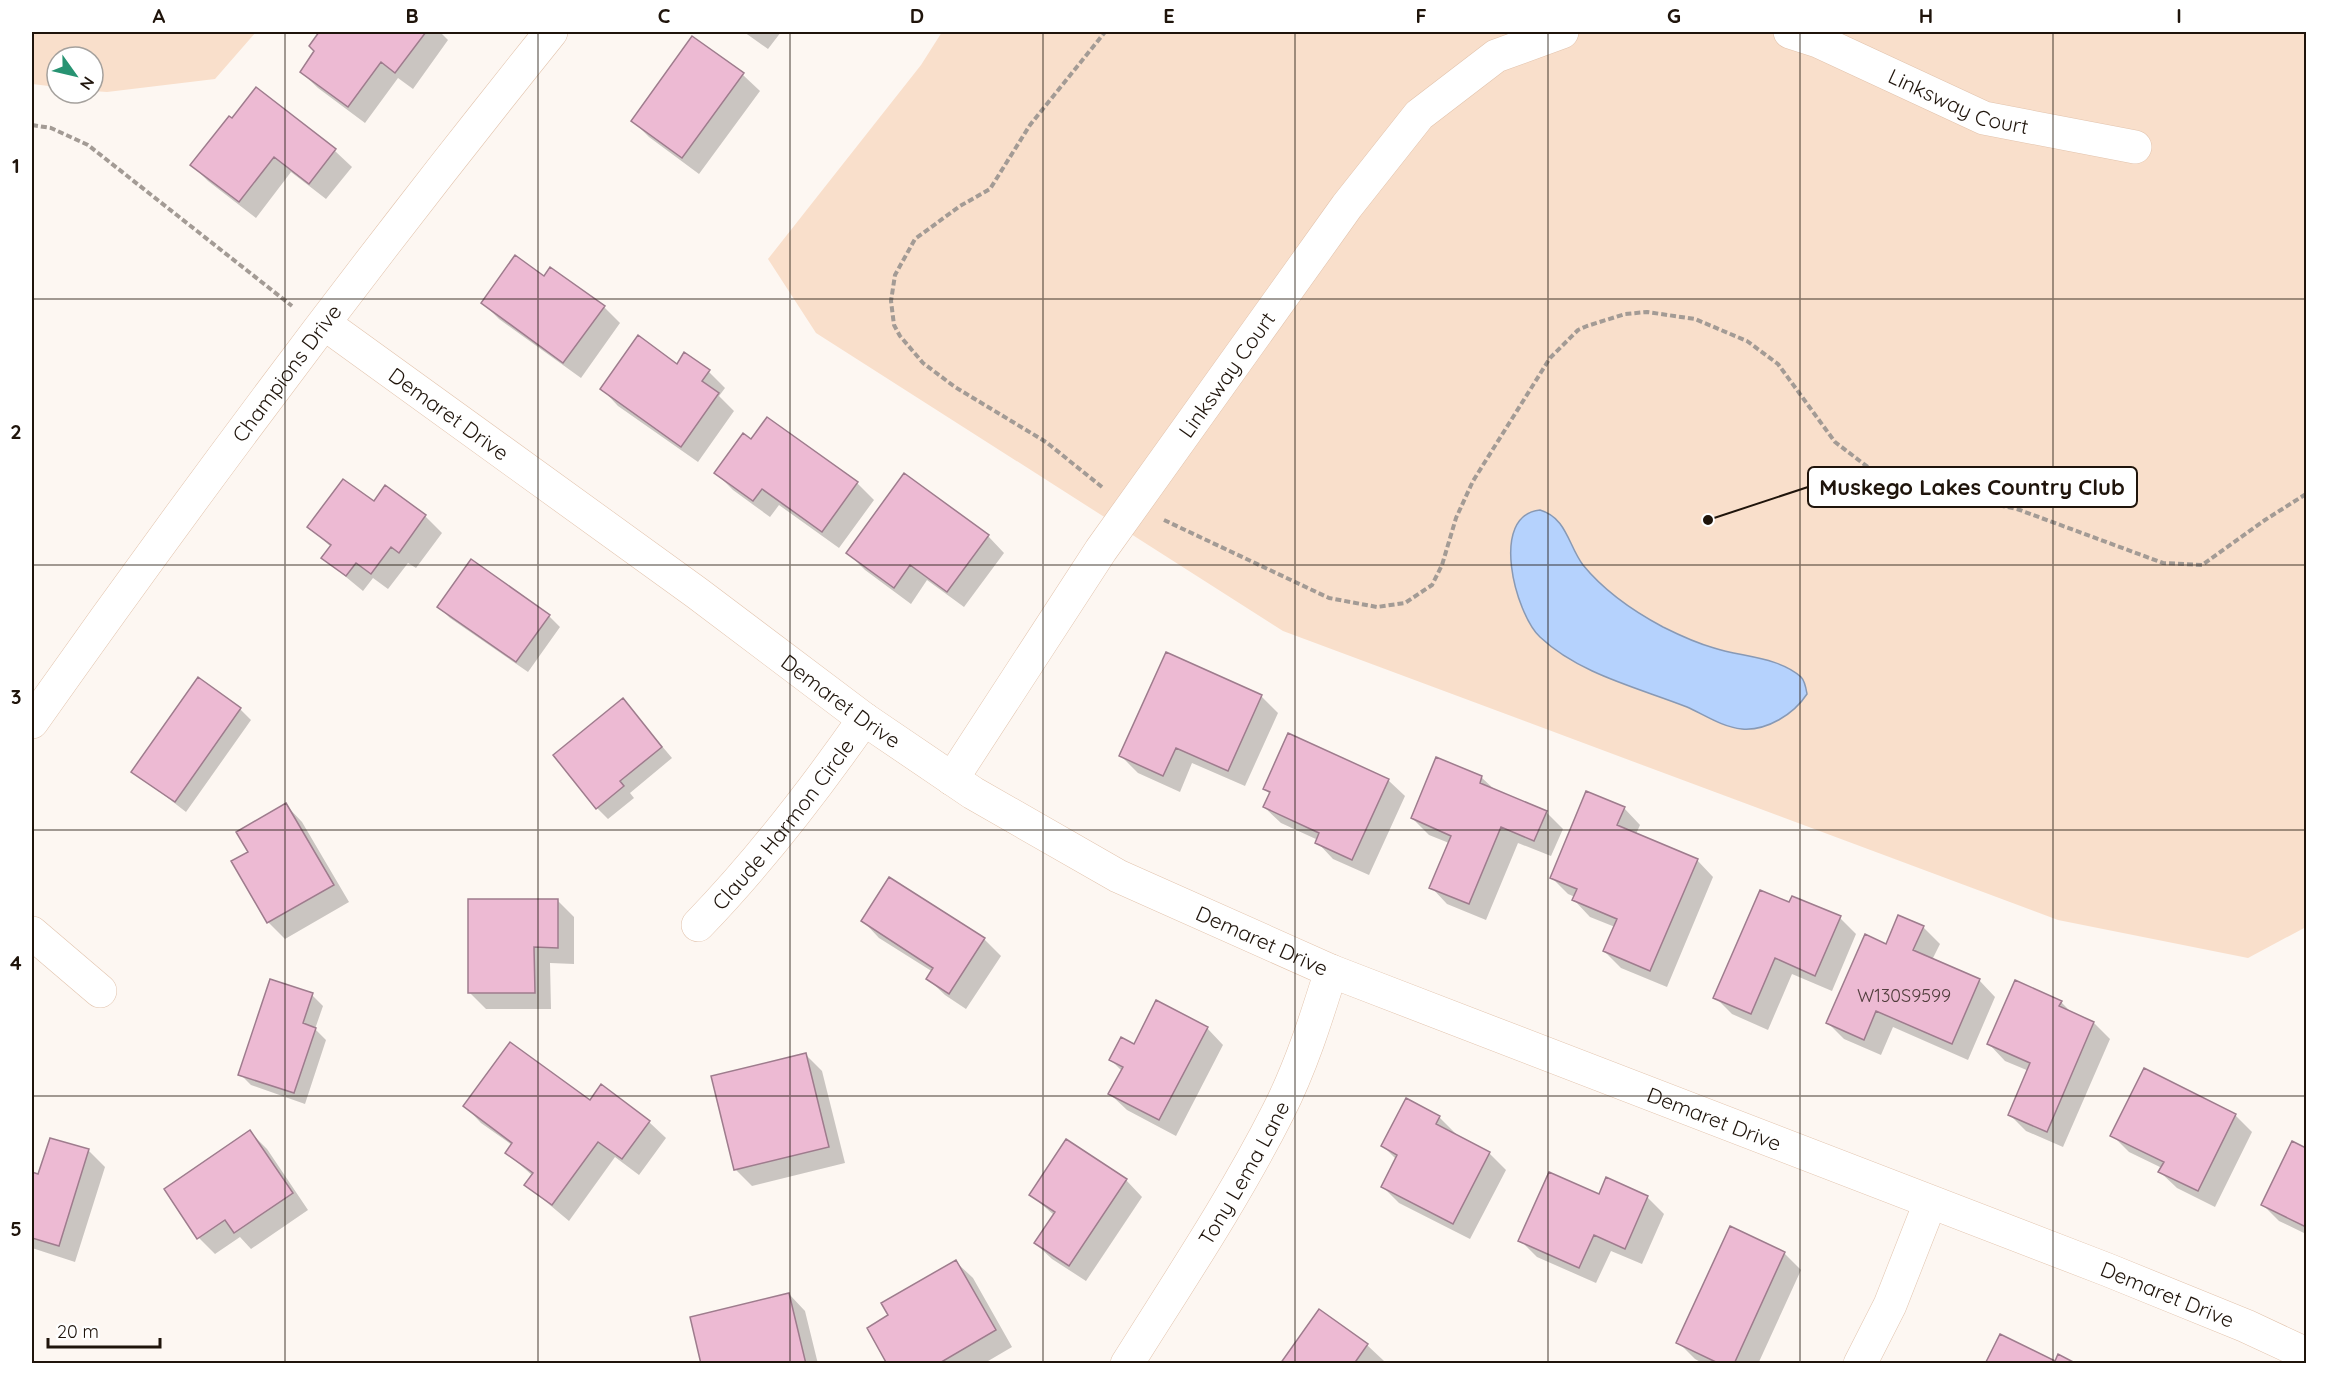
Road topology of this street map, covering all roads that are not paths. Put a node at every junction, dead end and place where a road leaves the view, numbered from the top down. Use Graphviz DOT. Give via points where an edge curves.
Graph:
graph roads {
  1 [pos="551,32"];
  2 [pos="1562,32"];
  3 [pos="1790,32"];
  4 [pos="2135,147"];
  5 [pos="325,324"];
  6 [pos="864,719"];
  7 [pos="32,722"];
  8 [pos="952,779"];
  9 [pos="698,925"];
  10 [pos="32,933"];
  11 [pos="1331,971"];
  12 [pos="100,991"];
  13 [pos="1930,1203"];
  14 [pos="2307,1354"];
  15 [pos="1127,1364"];
  16 [pos="1860,1364"];
  1 -- 5 [label="street, Champions Drive"];
  2 -- 8 [label="street, Linksway Court" via="1496,57 1419,115 1347,206 1133,505"];
  3 -- 4 [label="street, Linksway Court" via="1818,41 1984,118"];
  5 -- 6 [label="street, Demaret Drive"];
  5 -- 7 [label="street, Champions Drive" via="160,540"];
  6 -- 8 [label="street, Demaret Drive"];
  6 -- 9 [label="street, Claude Harmon Circle" via="810,796 746,875"];
  8 -- 11 [label="street, Demaret Drive" via="1118,876"];
  10 -- 12 [label="street"];
  11 -- 13 [label="street, Demaret Drive" via="1811,1153"];
  11 -- 15 [label="street, Tony Lema Lane" via="1310,1040 1257,1152"];
  13 -- 14 [label="street, Demaret Drive" via="2119,1274"];
  13 -- 16 [label="street" via="1890,1305"];
}
